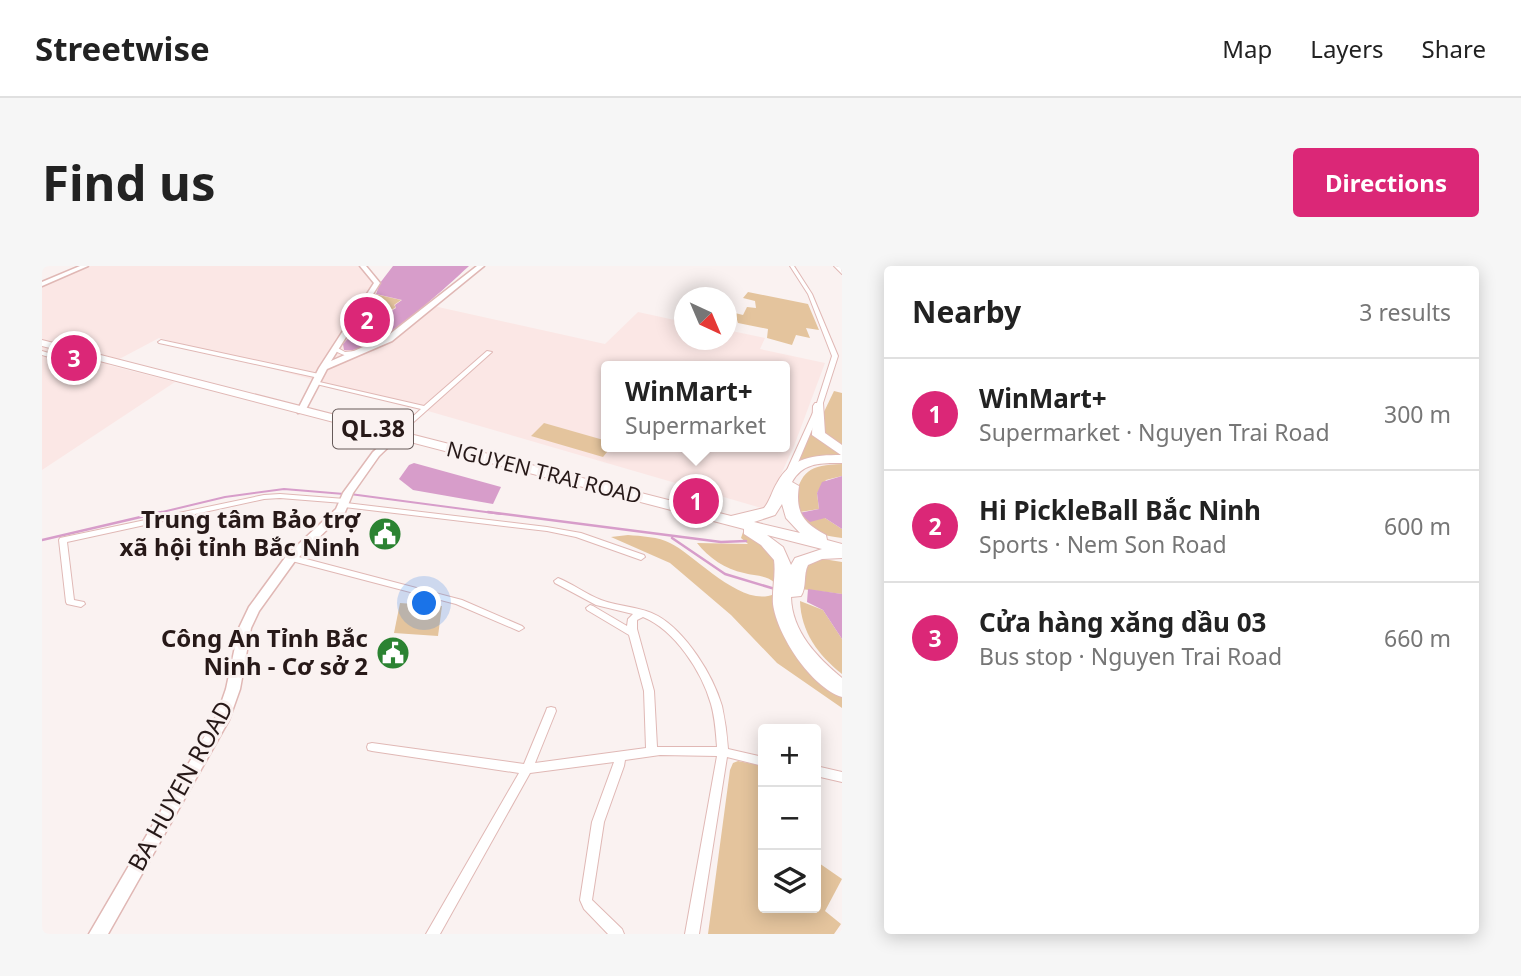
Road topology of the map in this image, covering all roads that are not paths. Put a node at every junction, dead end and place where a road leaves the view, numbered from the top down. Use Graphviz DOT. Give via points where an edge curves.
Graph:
graph roads {
  1 [pos="85,266"];
  2 [pos="363,266"];
  3 [pos="481,266"];
  4 [pos="792,266"];
  5 [pos="42,284"];
  6 [pos="161,342"];
  7 [pos="42,344"];
  8 [pos="336,349"];
  9 [pos="489,352"];
  10 [pos="42,353"];
  11 [pos="355,353"];
  12 [pos="69,361"];
  13 [pos="319,376"];
  14 [pos="819,406"];
  15 [pos="423,408"];
  16 [pos="301,411"];
  17 [pos="396,435"];
  18 [pos="842,452"];
  19 [pos="842,461"];
  20 [pos="790,472"];
  21 [pos="346,498"];
  22 [pos="703,513"];
  23 [pos="731,521"];
  24 [pos="842,548"];
  25 [pos="842,555"];
  26 [pos="641,557"];
  27 [pos="292,558"];
  28 [pos="558,581"];
  29 [pos="81,604"];
  30 [pos="590,608"];
  31 [pos="642,613"];
  32 [pos="519,628"];
  33 [pos="633,633"];
  34 [pos="842,680"];
  35 [pos="842,689"];
  36 [pos="551,710"];
  37 [pos="372,747"];
  38 [pos="652,752"];
  39 [pos="723,752"];
  40 [pos="620,757"];
  41 [pos="758,760"];
  42 [pos="527,769"];
  43 [pos="821,772"];
  44 [pos="842,777"];
  45 [pos="98,934"];
  46 [pos="433,934"];
  47 [pos="617,934"];
  48 [pos="692,934"];
  1 -- 5 [label="street"];
  2 -- 8 [label="street" via="377,283"];
  3 -- 11 [label="street" via="389,338"];
  4 -- 14 [label="street" via="810,294 835,356"];
  6 -- 13 [label="street"];
  7 -- 16 [label="highway, NGUYEN TRAI ROAD / QL.38"];
  8 -- 11 [label="street"];
  8 -- 13 [label="street"];
  9 -- 15 [label="street"];
  10 -- 12 [label="street"];
  11 -- 13 [label="street"];
  13 -- 15 [label="street"];
  13 -- 16 [label="street"];
  14 -- 18 [label="highway" via="819,435"];
  14 -- 20 [label="street"];
  15 -- 17 [label="street"];
  16 -- 17 [label="highway, NGUYEN TRAI ROAD / QL.38"];
  17 -- 21 [label="street, BA HUYEN ROAD" via="376,454"];
  17 -- 22 [label="highway, NGUYEN TRAI ROAD / QL.38"];
  19 -- 20 [label="highway" via="811,461"];
  19 -- 24 [label="highway" via="804,470 794,480 789,506 801,527"];
  20 -- 22 [label="highway" via="769,513 748,518"];
  21 -- 26 [label="street" via="578,535"];
  21 -- 27 [label="street, BA HUYEN ROAD"];
  21 -- 29 [label="street" via="264,497 63,540 70,602"];
  22 -- 23 [label="highway, NGUYEN TRAI ROAD / QL.38"];
  23 -- 24 [label="highway, NGUYEN TRAI ROAD / QL.38"];
  23 -- 35 [label="highway" via="779,553 785,572 785,618 812,661"];
  25 -- 34 [label="highway" via="820,554 801,562 794,605 809,647"];
  27 -- 32 [label="street" via="458,602"];
  27 -- 45 [label="street, BA HUYEN ROAD" via="247,621 233,689 214,735"];
  28 -- 31 [label="street" via="599,603"];
  30 -- 33 [label="street"];
  31 -- 33 [label="street" via="632,619"];
  31 -- 39 [label="street" via="665,626 696,663 716,702"];
  33 -- 38 [label="street" via="649,691"];
  36 -- 42 [label="street"];
  37 -- 42 [label="street"];
  38 -- 39 [label="street"];
  38 -- 40 [label="street"];
  39 -- 41 [label="street"];
  39 -- 48 [label="street"];
  40 -- 42 [label="street"];
  40 -- 47 [label="street" via="598,822 586,900"];
  42 -- 46 [label="street"];
  43 -- 44 [label="street"];
}
